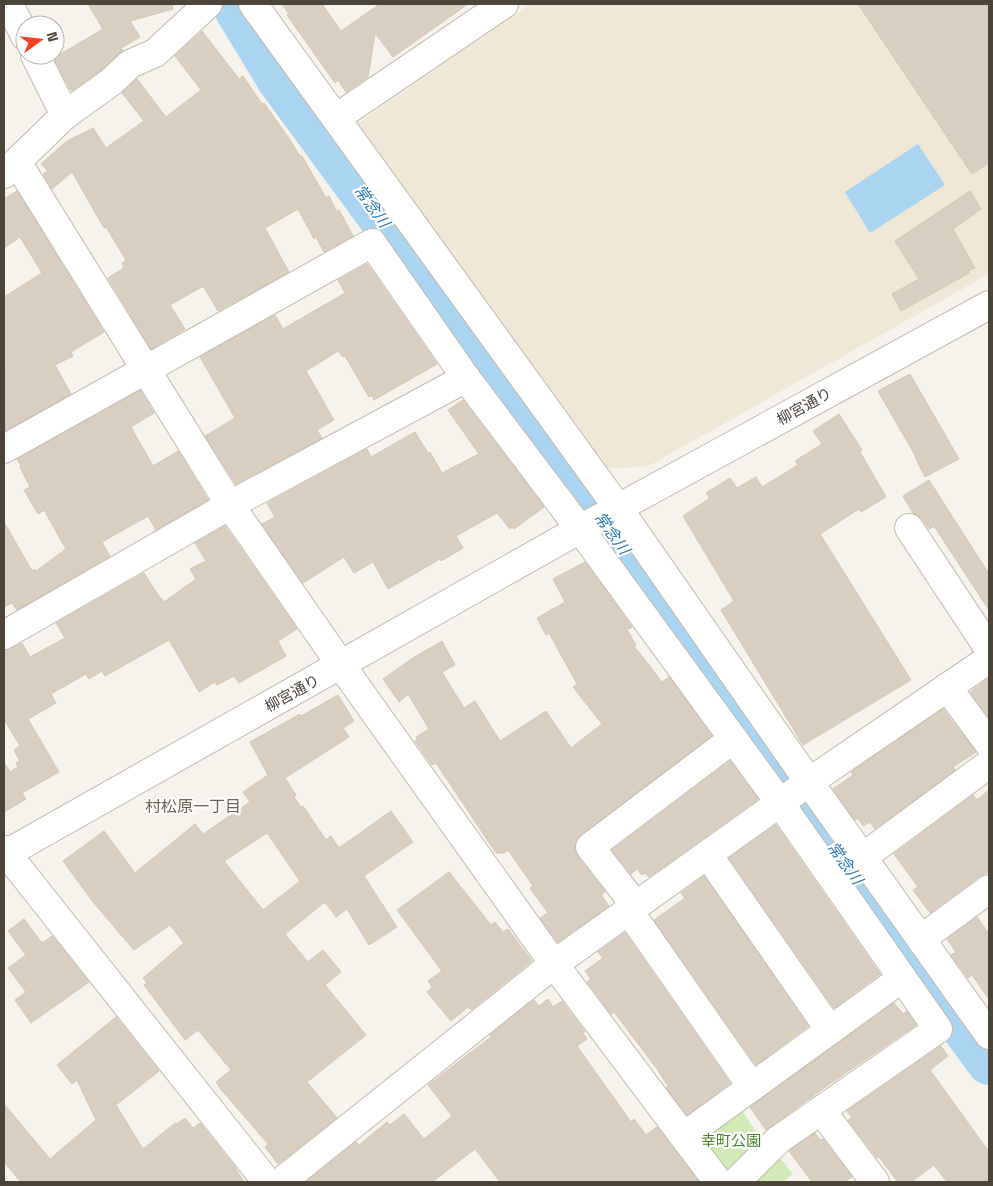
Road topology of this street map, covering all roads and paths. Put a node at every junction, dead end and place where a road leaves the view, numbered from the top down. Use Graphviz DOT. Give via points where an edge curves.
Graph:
graph roads {
  1 [pos="8,4"];
  2 [pos="253,4"];
  3 [pos="504,4"];
  4 [pos="201,6"];
  5 [pos="15,17"];
  6 [pos="40,65"];
  7 [pos="65,115"];
  8 [pos="336,118"];
  9 [pos="10,168"];
  10 [pos="989,305"];
  11 [pos="147,370"];
  12 [pos="466,378"];
  13 [pos="4,450"];
  14 [pos="230,506"];
  15 [pos="618,508"];
  16 [pos="909,528"];
  17 [pos="580,529"];
  18 [pos="4,635"];
  19 [pos="989,648"];
  20 [pos="989,659"];
  21 [pos="341,665"];
  22 [pos="947,687"];
  23 [pos="733,739"];
  24 [pos="989,744"];
  25 [pos="989,764"];
  26 [pos="809,782"];
  27 [pos="780,803"];
  28 [pos="5,853"];
  29 [pos="708,855"];
  30 [pos="863,857"];
  31 [pos="989,889"];
  32 [pos="632,909"];
  33 [pos="921,940"];
  34 [pos="554,964"];
  35 [pos="902,978"];
  36 [pos="980,1002"];
  37 [pos="830,1030"];
  38 [pos="989,1034"];
  39 [pos="752,1086"];
  40 [pos="821,1110"];
  41 [pos="684,1136"];
  42 [pos="267,1182"];
  43 [pos="281,1182"];
  44 [pos="718,1182"];
  45 [pos="736,1182"];
  46 [pos="875,1182"];
  1 -- 5 [label="street"];
  2 -- 8 [label="street"];
  3 -- 8 [label="street"];
  4 -- 7 [label="street" via="155,53 130,64"];
  6 -- 7 [label="street"];
  7 -- 9 [label="street"];
  8 -- 15 [label="street"];
  9 -- 11 [label="street"];
  10 -- 15 [label="street, 柳宮通り"];
  11 -- 12 [label="street" via="372,243"];
  11 -- 13 [label="street"];
  11 -- 14 [label="street"];
  12 -- 14 [label="street"];
  12 -- 17 [label="street"];
  14 -- 18 [label="street"];
  14 -- 21 [label="street"];
  15 -- 17 [label="street, 柳宮通り"];
  15 -- 26 [label="street"];
  16 -- 19 [label="street"];
  17 -- 21 [label="street, 柳宮通り"];
  17 -- 23 [label="street"];
  20 -- 22 [label="street"];
  21 -- 28 [label="street, 柳宮通り"];
  21 -- 34 [label="street"];
  22 -- 24 [label="street"];
  22 -- 26 [label="street"];
  23 -- 27 [label="street"];
  23 -- 32 [label="street" via="590,846"];
  25 -- 30 [label="street"];
  26 -- 27 [label="street"];
  26 -- 30 [label="street"];
  27 -- 29 [label="street"];
  27 -- 35 [label="street"];
  28 -- 42 [label="street"];
  29 -- 32 [label="street"];
  29 -- 37 [label="street"];
  30 -- 33 [label="street"];
  31 -- 33 [label="street"];
  32 -- 34 [label="street"];
  32 -- 39 [label="street"];
  33 -- 36 [label="street"];
  34 -- 41 [label="street"];
  34 -- 43 [label="street"];
  35 -- 37 [label="street"];
  35 -- 40 [label="street" via="938,1029"];
  36 -- 38 [label="street"];
  37 -- 39 [label="street"];
  39 -- 41 [label="street"];
  40 -- 45 [label="street" via="778,1140"];
  40 -- 46 [label="street"];
  41 -- 44 [label="street"];
}
